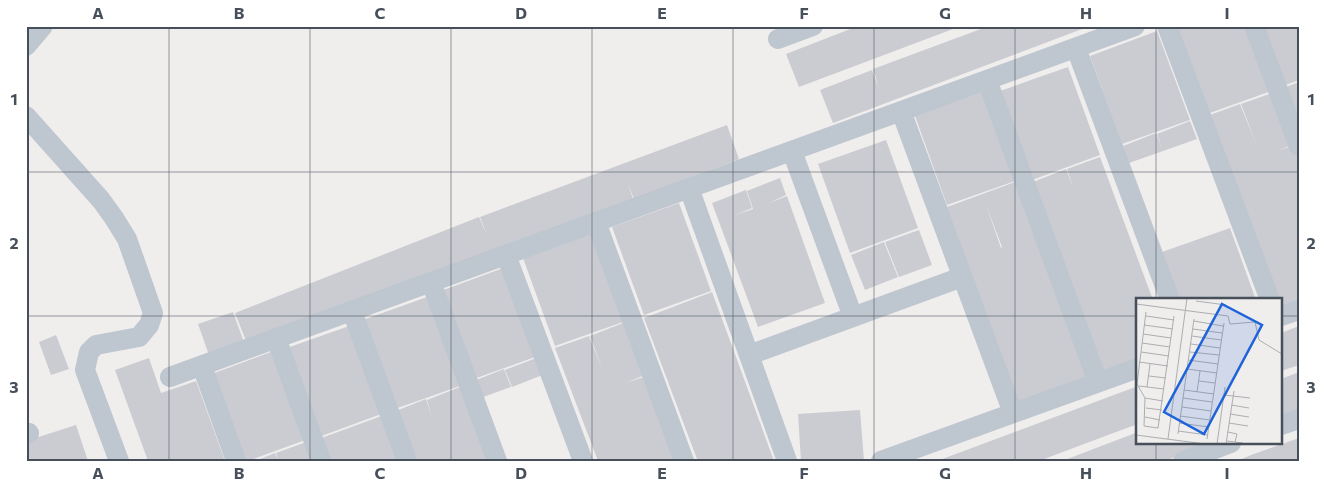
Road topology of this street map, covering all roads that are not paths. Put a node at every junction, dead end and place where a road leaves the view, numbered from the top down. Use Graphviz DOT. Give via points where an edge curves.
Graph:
graph roads {
  1 [pos="43,26"];
  2 [pos="813,26"];
  3 [pos="1135,26"];
  4 [pos="1167,26"];
  5 [pos="1254,26"];
  6 [pos="778,39"];
  7 [pos="26,46"];
  8 [pos="1076,48"];
  9 [pos="987,80"];
  10 [pos="901,111"];
  11 [pos="26,116"];
  12 [pos="1299,146"];
  13 [pos="792,151"];
  14 [pos="688,188"];
  15 [pos="596,222"];
  16 [pos="506,255"];
  17 [pos="962,277"];
  18 [pos="431,282"];
  19 [pos="1169,298"];
  20 [pos="1269,298"];
  21 [pos="1299,310"];
  22 [pos="352,311"];
  23 [pos="1282,316"];
  24 [pos="853,317"];
  25 [pos="276,338"];
  26 [pos="749,355"];
  27 [pos="202,366"];
  28 [pos="1136,369"];
  29 [pos="170,377"];
  30 [pos="1098,382"];
  31 [pos="1013,413"];
  32 [pos="1299,419"];
  33 [pos="1282,425"];
  34 [pos="1228,444"];
  35 [pos="905,457"];
  36 [pos="119,461"];
  37 [pos="236,461"];
  38 [pos="321,461"];
  39 [pos="407,461"];
  40 [pos="496,461"];
  41 [pos="583,461"];
  42 [pos="684,461"];
  43 [pos="788,461"];
  44 [pos="881,461"];
  45 [pos="1183,461"];
  1 -- 7 [label="street"];
  2 -- 6 [label="street"];
  3 -- 8 [label="street"];
  4 -- 20 [label="street"];
  5 -- 12 [label="street"];
  8 -- 9 [label="street"];
  8 -- 19 [label="street"];
  9 -- 10 [label="street"];
  9 -- 30 [label="street"];
  10 -- 13 [label="street"];
  10 -- 17 [label="street"];
  11 -- 36 [label="street" via="114,218 127,239 153,313 149,325 139,337 96,345 89,352 85,370"];
  13 -- 14 [label="street"];
  13 -- 24 [label="street"];
  14 -- 15 [label="street"];
  14 -- 26 [label="street"];
  15 -- 16 [label="street"];
  15 -- 42 [label="street"];
  16 -- 18 [label="street"];
  16 -- 41 [label="street"];
  17 -- 24 [label="street"];
  17 -- 31 [label="street"];
  18 -- 22 [label="street"];
  18 -- 40 [label="street"];
  21 -- 23 [label="street"];
  22 -- 25 [label="street"];
  22 -- 39 [label="street"];
  24 -- 26 [label="street"];
  25 -- 27 [label="street"];
  25 -- 38 [label="street"];
  26 -- 43 [label="street"];
  27 -- 29 [label="street"];
  27 -- 37 [label="street"];
  28 -- 30 [label="street"];
  30 -- 31 [label="street"];
  31 -- 35 [label="street"];
  32 -- 33 [label="street"];
  34 -- 45 [label="street"];
  35 -- 44 [label="street"];
}
